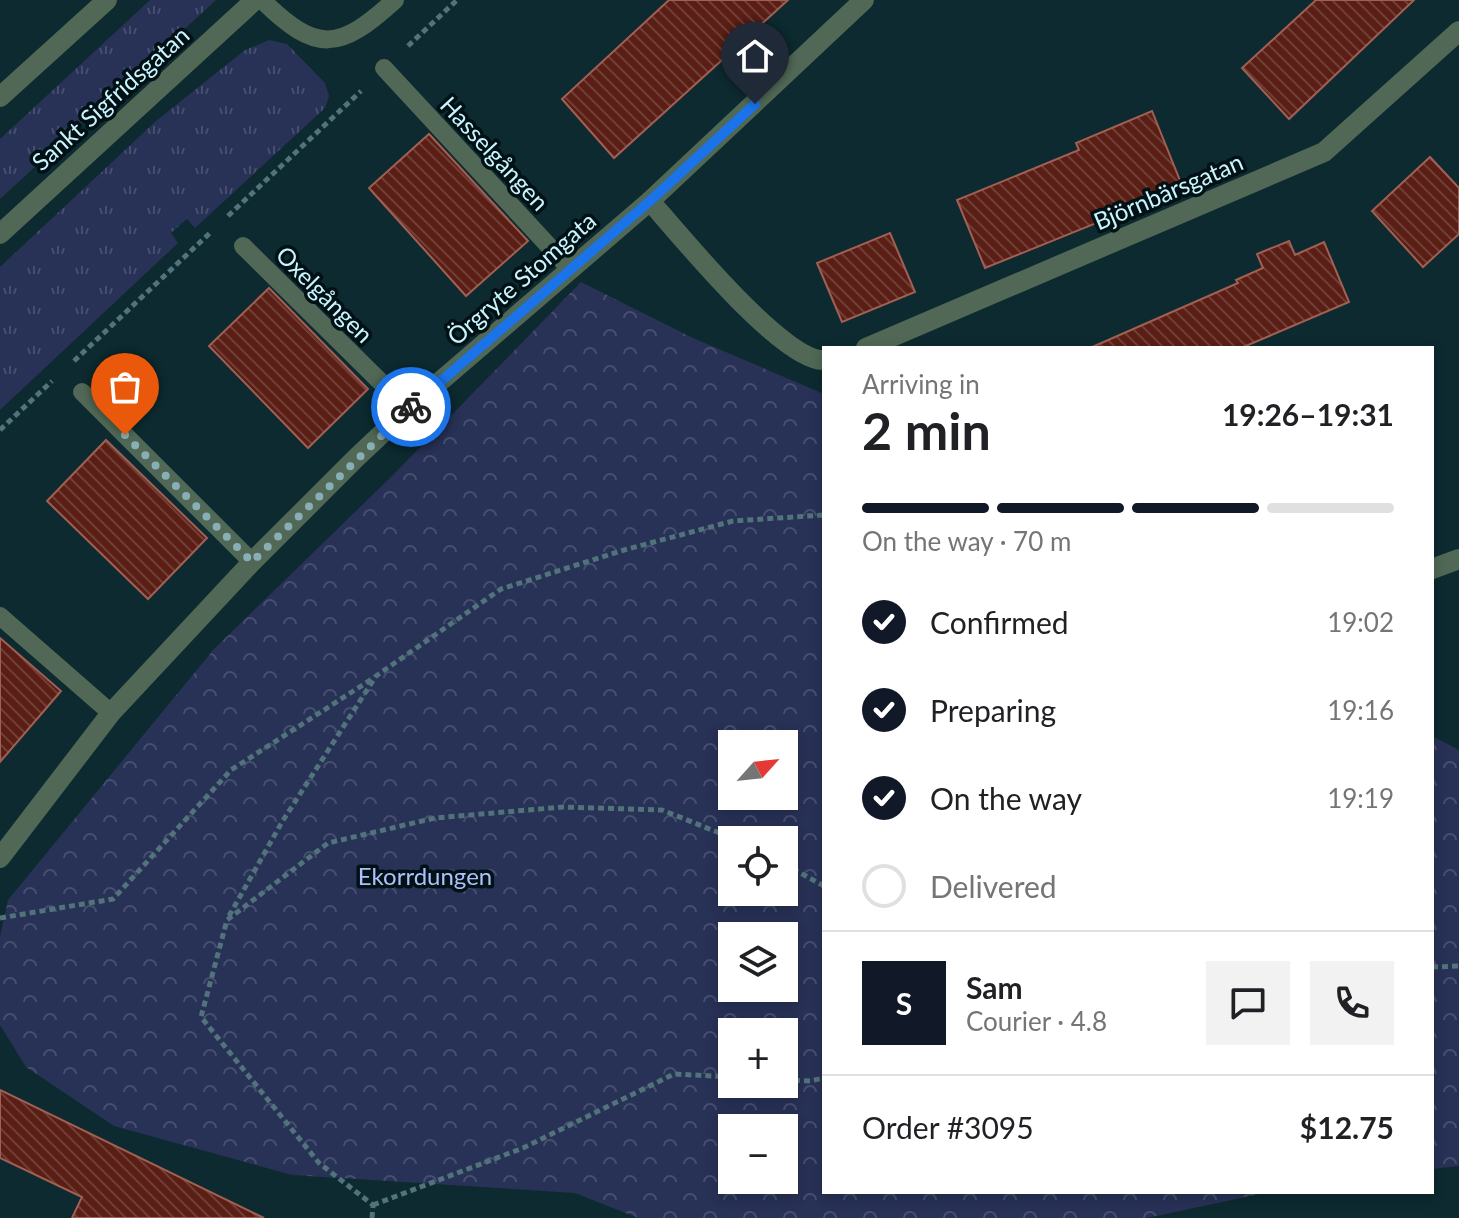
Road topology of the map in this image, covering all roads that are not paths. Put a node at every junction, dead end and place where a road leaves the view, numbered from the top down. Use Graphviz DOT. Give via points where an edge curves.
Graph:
graph roads {
  1 [pos="107,0"];
  2 [pos="255,0"];
  3 [pos="262,0"];
  4 [pos="395,0"];
  5 [pos="864,0"];
  6 [pos="1459,31"];
  7 [pos="384,68"];
  8 [pos="0,97"];
  9 [pos="650,201"];
  10 [pos="0,234"];
  11 [pos="243,246"];
  12 [pos="571,270"];
  13 [pos="871,346"];
  14 [pos="822,360"];
  15 [pos="82,392"];
  16 [pos="408,409"];
  17 [pos="1459,559"];
  18 [pos="252,562"];
  19 [pos="1434,568"];
  20 [pos="0,616"];
  21 [pos="111,713"];
  22 [pos="0,858"];
  1 -- 8 [label="street"];
  2 -- 10 [label="street, Sankt Sigfridsgatan"];
  3 -- 4 [label="lane" via="307,36 327,41 347,37"];
  5 -- 9 [label="street, Örgryte Stomgata"];
  6 -- 13 [label="street, Björnbärsgatan" via="1324,152"];
  7 -- 12 [label="lane, Hasselgången"];
  9 -- 12 [label="street, Örgryte Stomgata"];
  9 -- 14 [label="street" via="724,285 781,338"];
  11 -- 16 [label="lane, Oxelgången"];
  12 -- 16 [label="street, Örgryte Stomgata"];
  15 -- 18 [label="lane"];
  16 -- 18 [label="street, Örgryte Stomgata"];
  17 -- 19 [label="street"];
  18 -- 21 [label="street, Örgryte Stomgata"];
  20 -- 21 [label="lane"];
  21 -- 22 [label="street, Örgryte Stomgata"];
}
